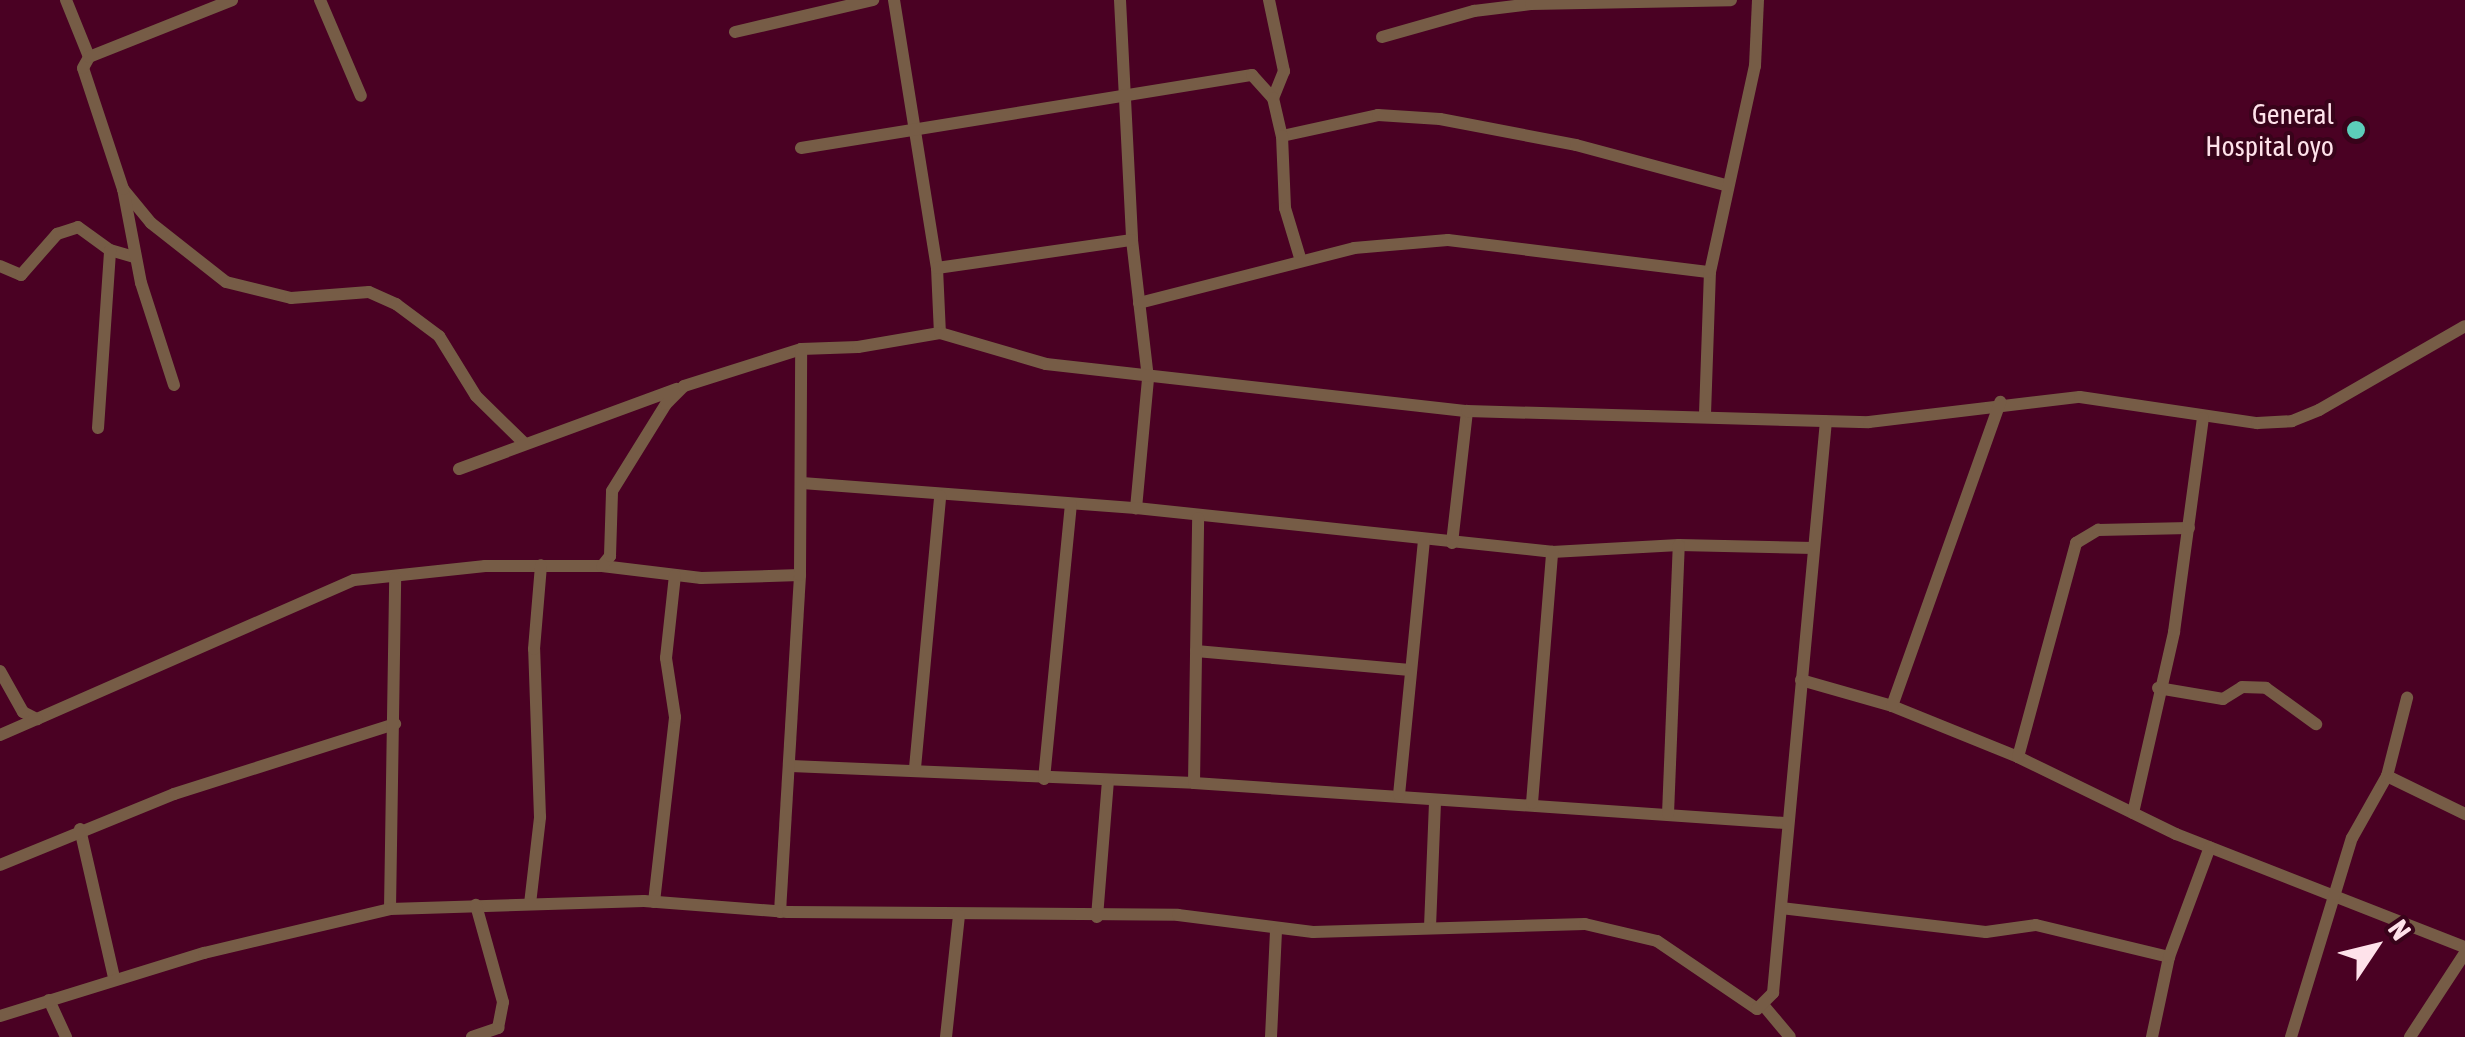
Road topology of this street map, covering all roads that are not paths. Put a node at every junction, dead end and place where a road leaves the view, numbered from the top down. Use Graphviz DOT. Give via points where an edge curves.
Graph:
graph roads {
  1 [pos="66,0"];
  2 [pos="232,0"];
  3 [pos="320,0"];
  4 [pos="872,0"];
  5 [pos="894,0"];
  6 [pos="1120,0"];
  7 [pos="1269,0"];
  8 [pos="1731,0"];
  9 [pos="1758,0"];
  10 [pos="735,32"];
  11 [pos="1382,37"];
  12 [pos="88,56"];
  13 [pos="362,96"];
  14 [pos="1272,98"];
  15 [pos="1125,100"];
  16 [pos="915,129"];
  17 [pos="1282,136"];
  18 [pos="801,148"];
  19 [pos="1725,185"];
  20 [pos="123,190"];
  21 [pos="1132,240"];
  22 [pos="110,250"];
  23 [pos="135,257"];
  24 [pos="1302,261"];
  25 [pos="0,266"];
  26 [pos="936,268"];
  27 [pos="1710,272"];
  28 [pos="1139,302"];
  29 [pos="2465,326"];
  30 [pos="940,332"];
  31 [pos="801,348"];
  32 [pos="1148,379"];
  33 [pos="174,384"];
  34 [pos="684,386"];
  35 [pos="2000,402"];
  36 [pos="1466,411"];
  37 [pos="1704,414"];
  38 [pos="2203,418"];
  39 [pos="1826,421"];
  40 [pos="98,428"];
  41 [pos="524,443"];
  42 [pos="459,469"];
  43 [pos="802,482"];
  44 [pos="940,496"];
  45 [pos="1071,504"];
  46 [pos="1136,508"];
  47 [pos="1198,518"];
  48 [pos="2189,528"];
  49 [pos="1424,540"];
  50 [pos="1452,543"];
  51 [pos="1679,545"];
  52 [pos="1814,548"];
  53 [pos="1552,552"];
  54 [pos="541,565"];
  55 [pos="602,566"];
  56 [pos="800,575"];
  57 [pos="675,576"];
  58 [pos="395,578"];
  59 [pos="1196,651"];
  60 [pos="1408,670"];
  61 [pos="0,671"];
  62 [pos="1801,680"];
  63 [pos="2158,688"];
  64 [pos="2407,698"];
  65 [pos="1892,706"];
  66 [pos="37,719"];
  67 [pos="395,724"];
  68 [pos="2316,724"];
  69 [pos="0,735"];
  70 [pos="2018,757"];
  71 [pos="791,766"];
  72 [pos="915,768"];
  73 [pos="2387,776"];
  74 [pos="1044,779"];
  75 [pos="1108,782"];
  76 [pos="1194,783"];
  77 [pos="1399,795"];
  78 [pos="1435,801"];
  79 [pos="1532,804"];
  80 [pos="2133,812"];
  81 [pos="1668,814"];
  82 [pos="2465,814"];
  83 [pos="1785,823"];
  84 [pos="80,830"];
  85 [pos="2210,847"];
  86 [pos="0,865"];
  87 [pos="2333,893"];
  88 [pos="654,902"];
  89 [pos="530,904"];
  90 [pos="476,905"];
  91 [pos="1781,908"];
  92 [pos="390,909"];
  93 [pos="780,912"];
  94 [pos="959,916"];
  95 [pos="1097,917"];
  96 [pos="1430,927"];
  97 [pos="1276,930"];
  98 [pos="2465,950"];
  99 [pos="2169,956"];
  100 [pos="114,978"];
  101 [pos="49,1000"];
  102 [pos="1764,1006"];
  103 [pos="0,1016"];
  104 [pos="66,1037"];
  105 [pos="472,1037"];
  106 [pos="946,1037"];
  107 [pos="1271,1037"];
  108 [pos="1790,1037"];
  109 [pos="2152,1037"];
  110 [pos="2291,1037"];
  111 [pos="2410,1037"];
  1 -- 12 [label="street"];
  2 -- 12 [label="street"];
  3 -- 13 [label="street"];
  4 -- 10 [label="street"];
  5 -- 16 [label="street"];
  6 -- 15 [label="street"];
  7 -- 14 [label="street" via="1284,71"];
  8 -- 11 [label="street" via="1530,4 1474,10"];
  9 -- 19 [label="street" via="1754,66"];
  12 -- 20 [label="street" via="82,68"];
  14 -- 15 [label="street" via="1252,75"];
  14 -- 17 [label="street"];
  15 -- 16 [label="street"];
  15 -- 21 [label="street"];
  16 -- 18 [label="street"];
  16 -- 26 [label="street"];
  17 -- 19 [label="street" via="1378,115 1440,119 1576,145"];
  17 -- 24 [label="street" via="1285,208"];
  19 -- 27 [label="street"];
  20 -- 23 [label="street"];
  20 -- 41 [label="street" via="151,222 226,282 303,299 369,292 396,304 439,336 476,396"];
  21 -- 26 [label="street"];
  21 -- 28 [label="street"];
  22 -- 23 [label="street"];
  22 -- 25 [label="street" via="90,233 67,228 26,273 16,276"];
  22 -- 40 [label="street"];
  23 -- 33 [label="street"];
  24 -- 27 [label="street" via="1354,248 1448,240"];
  24 -- 28 [label="street"];
  26 -- 30 [label="street"];
  27 -- 37 [label="street"];
  28 -- 32 [label="street"];
  29 -- 38 [label="street" via="2292,421"];
  30 -- 31 [label="street" via="858,347"];
  30 -- 32 [label="street" via="1046,364"];
  31 -- 34 [label="street"];
  31 -- 43 [label="street"];
  32 -- 36 [label="street"];
  32 -- 46 [label="street"];
  34 -- 41 [label="street"];
  34 -- 55 [label="street" via="612,490 610,556"];
  35 -- 38 [label="street" via="2101,398"];
  35 -- 39 [label="street" via="1869,422"];
  35 -- 65 [label="street"];
  36 -- 37 [label="street"];
  36 -- 50 [label="street"];
  37 -- 39 [label="street"];
  38 -- 48 [label="street"];
  39 -- 52 [label="street"];
  41 -- 42 [label="street"];
  43 -- 44 [label="street"];
  43 -- 56 [label="street"];
  44 -- 45 [label="street"];
  44 -- 72 [label="street"];
  45 -- 46 [label="street"];
  45 -- 74 [label="street"];
  46 -- 47 [label="street"];
  47 -- 49 [label="street"];
  47 -- 59 [label="street"];
  48 -- 63 [label="street" via="2174,632"];
  48 -- 70 [label="street" via="2098,530 2076,543"];
  49 -- 50 [label="street"];
  49 -- 60 [label="street"];
  50 -- 53 [label="street"];
  51 -- 52 [label="street"];
  51 -- 53 [label="street"];
  51 -- 81 [label="street"];
  52 -- 62 [label="street"];
  53 -- 79 [label="street"];
  54 -- 55 [label="street"];
  54 -- 58 [label="street"];
  54 -- 89 [label="street" via="534,649 540,817"];
  55 -- 57 [label="street"];
  56 -- 57 [label="street"];
  56 -- 71 [label="street"];
  57 -- 88 [label="street" via="666,658 674,717"];
  58 -- 66 [label="street" via="354,580 306,598"];
  58 -- 67 [label="street"];
  59 -- 60 [label="street"];
  59 -- 76 [label="street"];
  60 -- 77 [label="street"];
  61 -- 66 [label="street" via="23,712"];
  62 -- 65 [label="street"];
  62 -- 83 [label="street"];
  63 -- 68 [label="street" via="2223,699 2242,687 2266,688"];
  63 -- 80 [label="street"];
  64 -- 73 [label="street"];
  65 -- 70 [label="street"];
  66 -- 69 [label="street"];
  67 -- 84 [label="street"];
  67 -- 92 [label="street"];
  70 -- 80 [label="street"];
  71 -- 72 [label="street"];
  71 -- 93 [label="street"];
  72 -- 74 [label="street"];
  73 -- 82 [label="street"];
  73 -- 87 [label="street" via="2352,838"];
  74 -- 75 [label="street"];
  75 -- 76 [label="street"];
  75 -- 95 [label="street"];
  76 -- 77 [label="street"];
  77 -- 78 [label="street"];
  78 -- 79 [label="street"];
  78 -- 96 [label="street"];
  79 -- 81 [label="street"];
  80 -- 85 [label="street"];
  81 -- 83 [label="street"];
  83 -- 91 [label="street"];
  84 -- 86 [label="street"];
  84 -- 100 [label="street"];
  85 -- 87 [label="street"];
  85 -- 99 [label="street"];
  87 -- 98 [label="street"];
  87 -- 110 [label="street"];
  88 -- 89 [label="street"];
  88 -- 93 [label="street"];
  89 -- 90 [label="street"];
  90 -- 92 [label="street"];
  90 -- 105 [label="street" via="503,1002 498,1028"];
  91 -- 99 [label="street" via="1986,932 2036,925"];
  91 -- 102 [label="street" via="1772,994"];
  92 -- 100 [label="street"];
  93 -- 94 [label="street"];
  94 -- 95 [label="street"];
  94 -- 106 [label="street"];
  95 -- 97 [label="street" via="1178,915"];
  96 -- 97 [label="street"];
  96 -- 102 [label="street" via="1606,926 1657,941 1750,1008"];
  97 -- 107 [label="street"];
  98 -- 111 [label="street"];
  99 -- 109 [label="street"];
  100 -- 101 [label="street"];
  101 -- 103 [label="street"];
  101 -- 104 [label="street"];
  102 -- 108 [label="street"];
}
